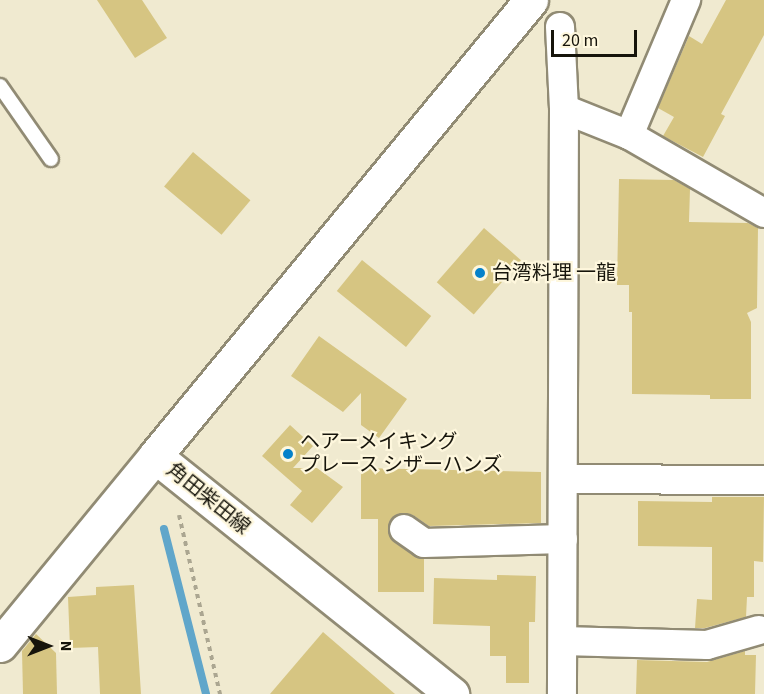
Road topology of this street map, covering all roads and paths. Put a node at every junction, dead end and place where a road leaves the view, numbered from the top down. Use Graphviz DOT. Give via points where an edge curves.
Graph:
graph roads {
  1 [pos="531,0"];
  2 [pos="686,0"];
  3 [pos="560,27"];
  4 [pos="0,86"];
  5 [pos="564,109"];
  6 [pos="629,135"];
  7 [pos="51,159"];
  8 [pos="764,213"];
  9 [pos="154,456"];
  10 [pos="564,479"];
  11 [pos="764,480"];
  12 [pos="178,511"];
  13 [pos="404,529"];
  14 [pos="563,539"];
  15 [pos="759,630"];
  16 [pos="563,641"];
  17 [pos="0,645"];
  18 [pos="220,694"];
  19 [pos="452,694"];
  20 [pos="562,694"];
  1 -- 9 [label="main road"];
  2 -- 6 [label="street"];
  3 -- 5 [label="street"];
  4 -- 7 [label="lane"];
  5 -- 6 [label="street"];
  5 -- 10 [label="street"];
  6 -- 8 [label="street"];
  9 -- 17 [label="main road, 角田柴田線"];
  9 -- 19 [label="main road, 角田柴田線"];
  10 -- 11 [label="street"];
  10 -- 14 [label="street"];
  12 -- 18 [label="path"];
  13 -- 14 [label="street" via="424,543"];
  14 -- 16 [label="street"];
  15 -- 16 [label="street" via="707,645"];
  16 -- 20 [label="street"];
}
